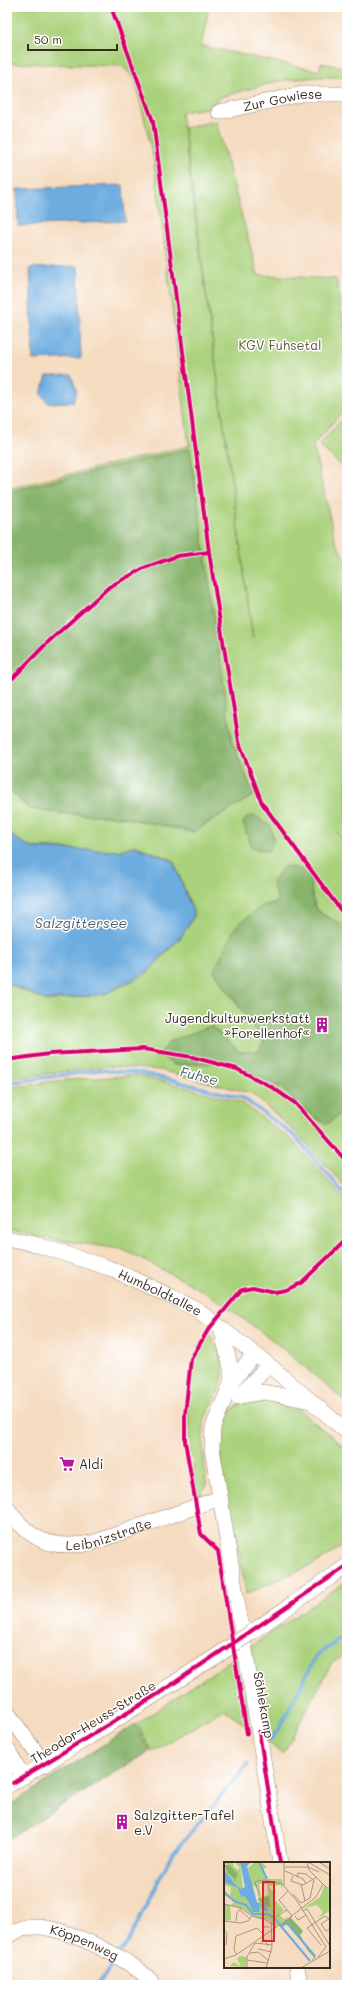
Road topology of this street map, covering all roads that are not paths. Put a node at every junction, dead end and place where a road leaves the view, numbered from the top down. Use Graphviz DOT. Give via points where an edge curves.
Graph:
graph roads {
  1 [pos="347,94"];
  2 [pos="219,112"];
  3 [pos="7,1238"];
  4 [pos="221,1328"];
  5 [pos="254,1354"];
  6 [pos="269,1365"];
  7 [pos="232,1383"];
  8 [pos="240,1396"];
  9 [pos="312,1401"];
  10 [pos="220,1408"];
  11 [pos="347,1432"];
  12 [pos="220,1498"];
  13 [pos="7,1508"];
  14 [pos="347,1566"];
  15 [pos="7,1712"];
  16 [pos="7,1748"];
  17 [pos="45,1765"];
  18 [pos="23,1777"];
  19 [pos="7,1786"];
  20 [pos="280,1862"];
  21 [pos="7,1936"];
  22 [pos="297,1968"];
  23 [pos="154,1985"];
  24 [pos="300,1985"];
  1 -- 2 [label="street, Zur Gowiese" via="302,94"];
  3 -- 4 [label="street, Humboldtallee" via="38,1245 109,1268 193,1308"];
  4 -- 5 [label="street, Humboldtallee"];
  4 -- 7 [label="street"];
  5 -- 6 [label="street, Humboldtallee"];
  5 -- 7 [label="street, Söhlekamp"];
  6 -- 8 [label="street"];
  6 -- 9 [label="street, Humboldtallee"];
  7 -- 10 [label="street, Söhlekamp"];
  8 -- 9 [label="street" via="264,1392"];
  8 -- 10 [label="street"];
  9 -- 11 [label="street, Humboldtallee"];
  10 -- 12 [label="street, Söhlekamp" via="213,1426 212,1448"];
  12 -- 13 [label="street, Leibnizstraße" via="92,1543 75,1546 56,1545 33,1536 19,1525"];
  12 -- 20 [label="street, Söhlekamp"];
  14 -- 17 [label="street, Theodor-Heuss-Straße, bridge" via="218,1655"];
  15 -- 17 [label="street"];
  16 -- 18 [label="street"];
  17 -- 18 [label="street, Theodor-Heuss-Straße"];
  18 -- 19 [label="street, Theodor-Heuss-Straße"];
  21 -- 23 [label="street, Köppenweg" via="17,1930 36,1927 66,1933 106,1950 145,1974"];
  22 -- 24 [label="street"];
}
